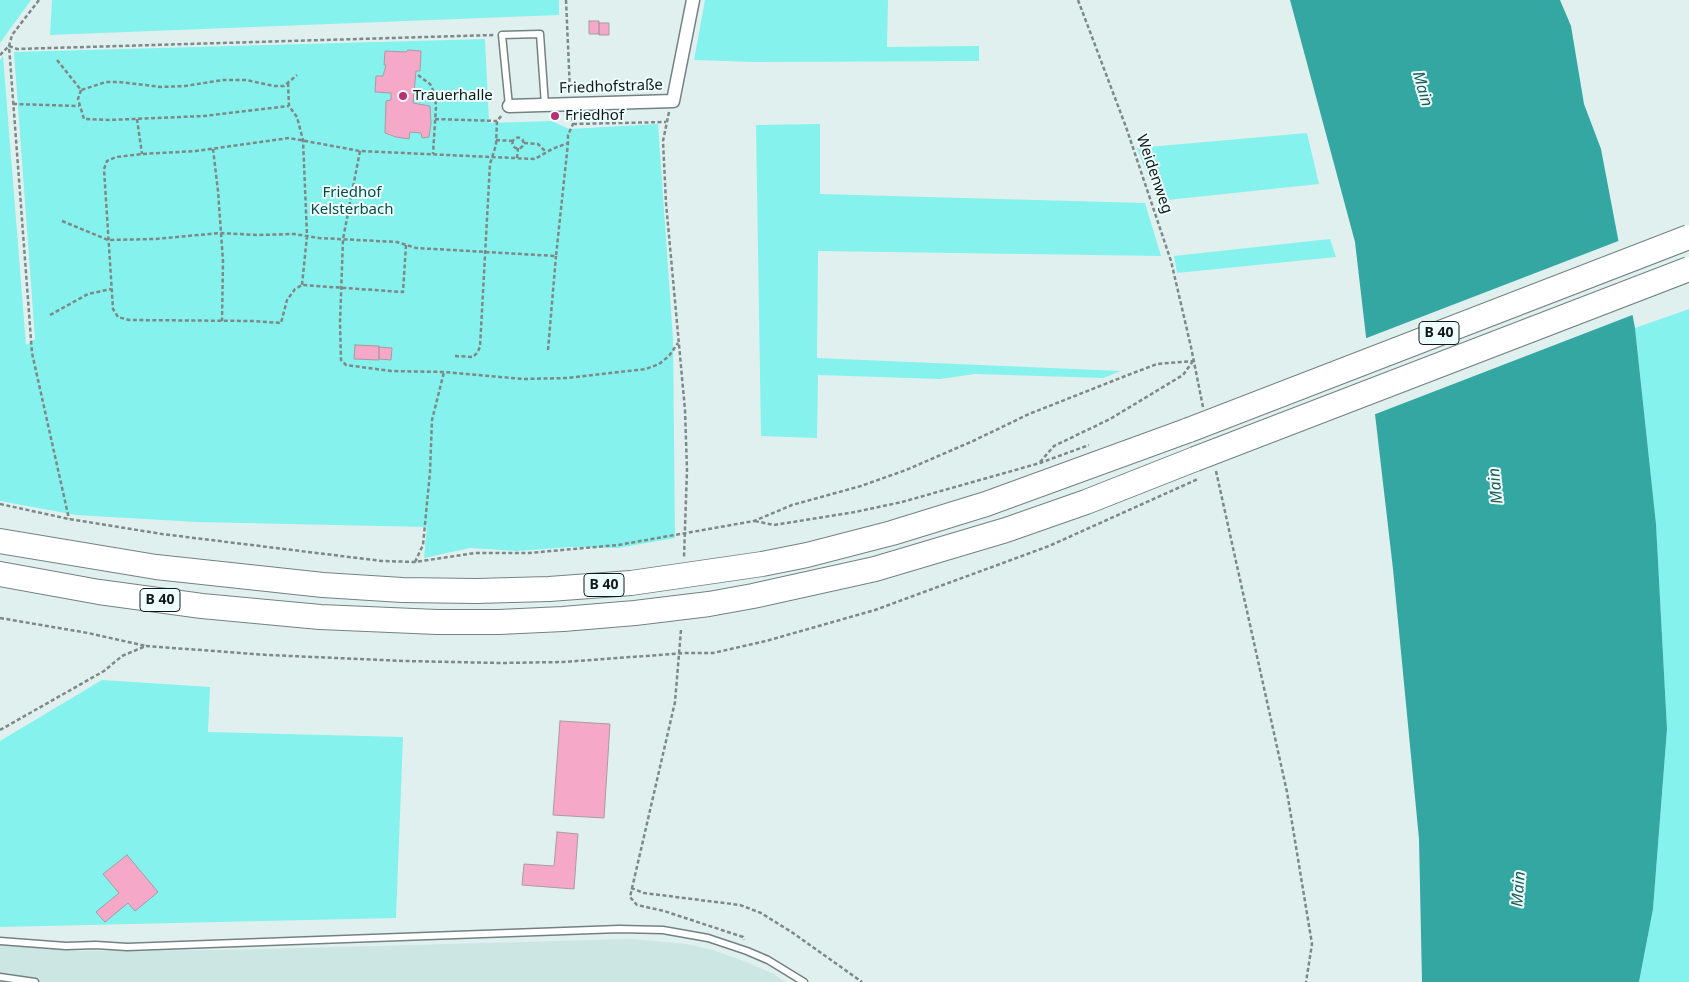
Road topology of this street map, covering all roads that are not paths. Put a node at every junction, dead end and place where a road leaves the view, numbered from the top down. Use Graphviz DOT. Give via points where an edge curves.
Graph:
graph roads {
  1 [pos="693,0"];
  2 [pos="545,105"];
  3 [pos="509,106"];
  4 [pos="1689,237"];
  5 [pos="1689,269"];
  6 [pos="0,541"];
  7 [pos="0,574"];
  8 [pos="0,941"];
  9 [pos="0,977"];
  10 [pos="35,982"];
  11 [pos="804,982"];
  1 -- 2 [label="street, Friedhofstraße" via="673,100"];
  2 -- 3 [label="street, Friedhofstraße"];
  2 -- 3 [label="lane" via="540,34 502,35"];
  4 -- 6 [label="highway, B 40, bridge" via="1189,430 986,504 892,533 762,564 631,583 549,589 402,590 156,568"];
  5 -- 7 [label="highway, B 40, bridge" via="1203,467 875,569 718,602 563,619 436,622 320,617 193,605"];
  8 -- 11 [label="lane" via="127,947 640,929 686,933 726,943 768,960"];
  9 -- 10 [label="lane"];
}
